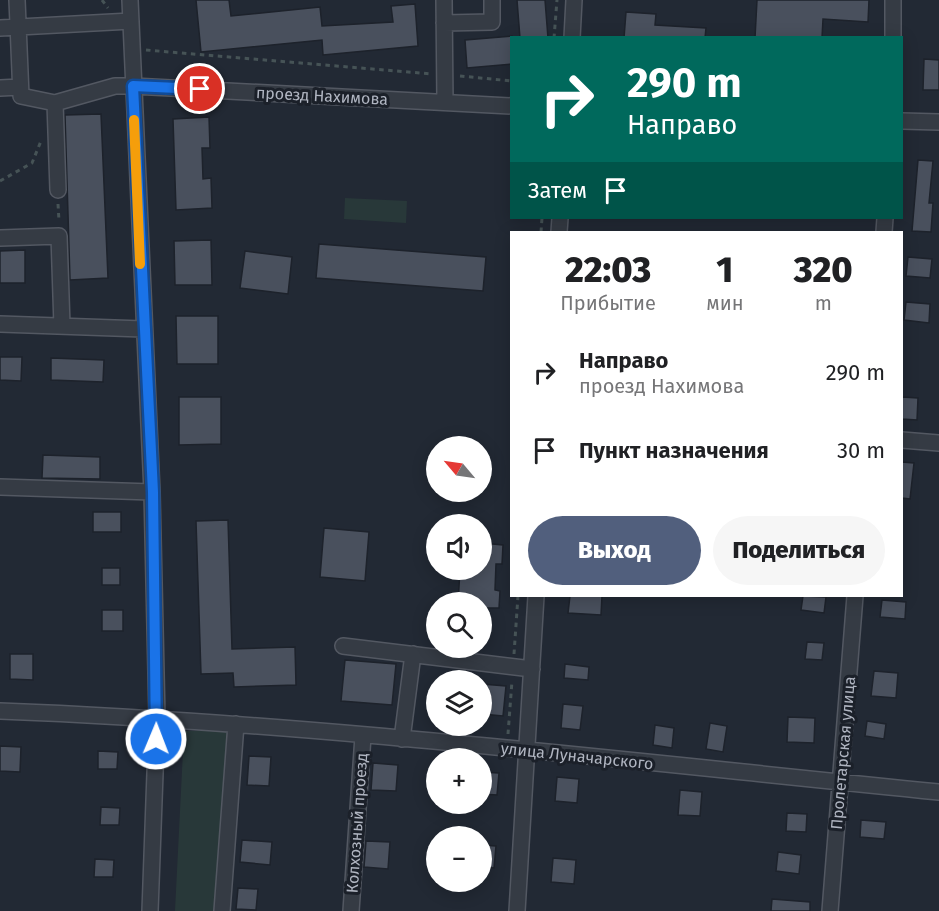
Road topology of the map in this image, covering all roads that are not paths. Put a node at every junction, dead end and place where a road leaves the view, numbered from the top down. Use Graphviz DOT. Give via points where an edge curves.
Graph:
graph roads {
  1 [pos="17,0"];
  2 [pos="130,0"];
  3 [pos="444,0"];
  4 [pos="492,0"];
  5 [pos="574,0"];
  6 [pos="893,0"];
  7 [pos="131,21"];
  8 [pos="444,23"];
  9 [pos="18,27"];
  10 [pos="0,28"];
  11 [pos="572,36"];
  12 [pos="893,36"];
  13 [pos="133,86"];
  14 [pos="20,87"];
  15 [pos="0,88"];
  16 [pos="446,102"];
  17 [pos="55,103"];
  18 [pos="510,106"];
  19 [pos="903,121"];
  20 [pos="939,122"];
  21 [pos="58,190"];
  22 [pos="0,238"];
  23 [pos="0,324"];
  24 [pos="62,326"];
  25 [pos="143,329"];
  26 [pos="903,440"];
  27 [pos="939,443"];
  28 [pos="0,487"];
  29 [pos="153,492"];
  30 [pos="536,597"];
  31 [pos="855,597"];
  32 [pos="343,646"];
  33 [pos="412,654"];
  34 [pos="532,669"];
  35 [pos="0,711"];
  36 [pos="157,717"];
  37 [pos="236,724"];
  38 [pos="363,736"];
  39 [pos="402,739"];
  40 [pos="527,750"];
  41 [pos="841,782"];
  42 [pos="939,792"];
  43 [pos="150,911"];
  44 [pos="222,911"];
  45 [pos="351,911"];
  46 [pos="516,911"];
  47 [pos="830,911"];
  1 -- 9 [label="street"];
  2 -- 7 [label="street"];
  3 -- 8 [label="street"];
  4 -- 8 [label="street" via="492,22"];
  5 -- 11 [label="street"];
  6 -- 12 [label="street"];
  7 -- 9 [label="street"];
  7 -- 13 [label="street"];
  8 -- 16 [label="street"];
  9 -- 10 [label="street"];
  9 -- 14 [label="street"];
  13 -- 16 [label="street, проезд Нахимова"];
  13 -- 17 [label="street, проезд Нахимова" via="115,86"];
  13 -- 25 [label="street"];
  14 -- 15 [label="street"];
  14 -- 17 [label="street" via="21,96"];
  16 -- 18 [label="street, проезд Нахимова"];
  17 -- 21 [label="street"];
  19 -- 20 [label="street"];
  22 -- 24 [label="street" via="59,236"];
  23 -- 24 [label="street"];
  24 -- 25 [label="street"];
  25 -- 29 [label="street"];
  26 -- 27 [label="street"];
  28 -- 29 [label="street"];
  29 -- 36 [label="street"];
  30 -- 34 [label="street"];
  31 -- 41 [label="street, Пролетарская улица"];
  32 -- 33 [label="street"];
  33 -- 34 [label="street"];
  33 -- 39 [label="street"];
  34 -- 40 [label="street"];
  35 -- 36 [label="street, улица Луначарского"];
  36 -- 37 [label="street, улица Луначарского"];
  36 -- 43 [label="street"];
  37 -- 38 [label="street, улица Луначарского"];
  37 -- 44 [label="street"];
  38 -- 39 [label="street, улица Луначарского"];
  38 -- 45 [label="street, Колхозный проезд"];
  39 -- 40 [label="street, улица Луначарского"];
  40 -- 41 [label="street, улица Луначарского"];
  40 -- 46 [label="street"];
  41 -- 42 [label="street, улица Луначарского"];
  41 -- 47 [label="street, Пролетарская улица"];
}
